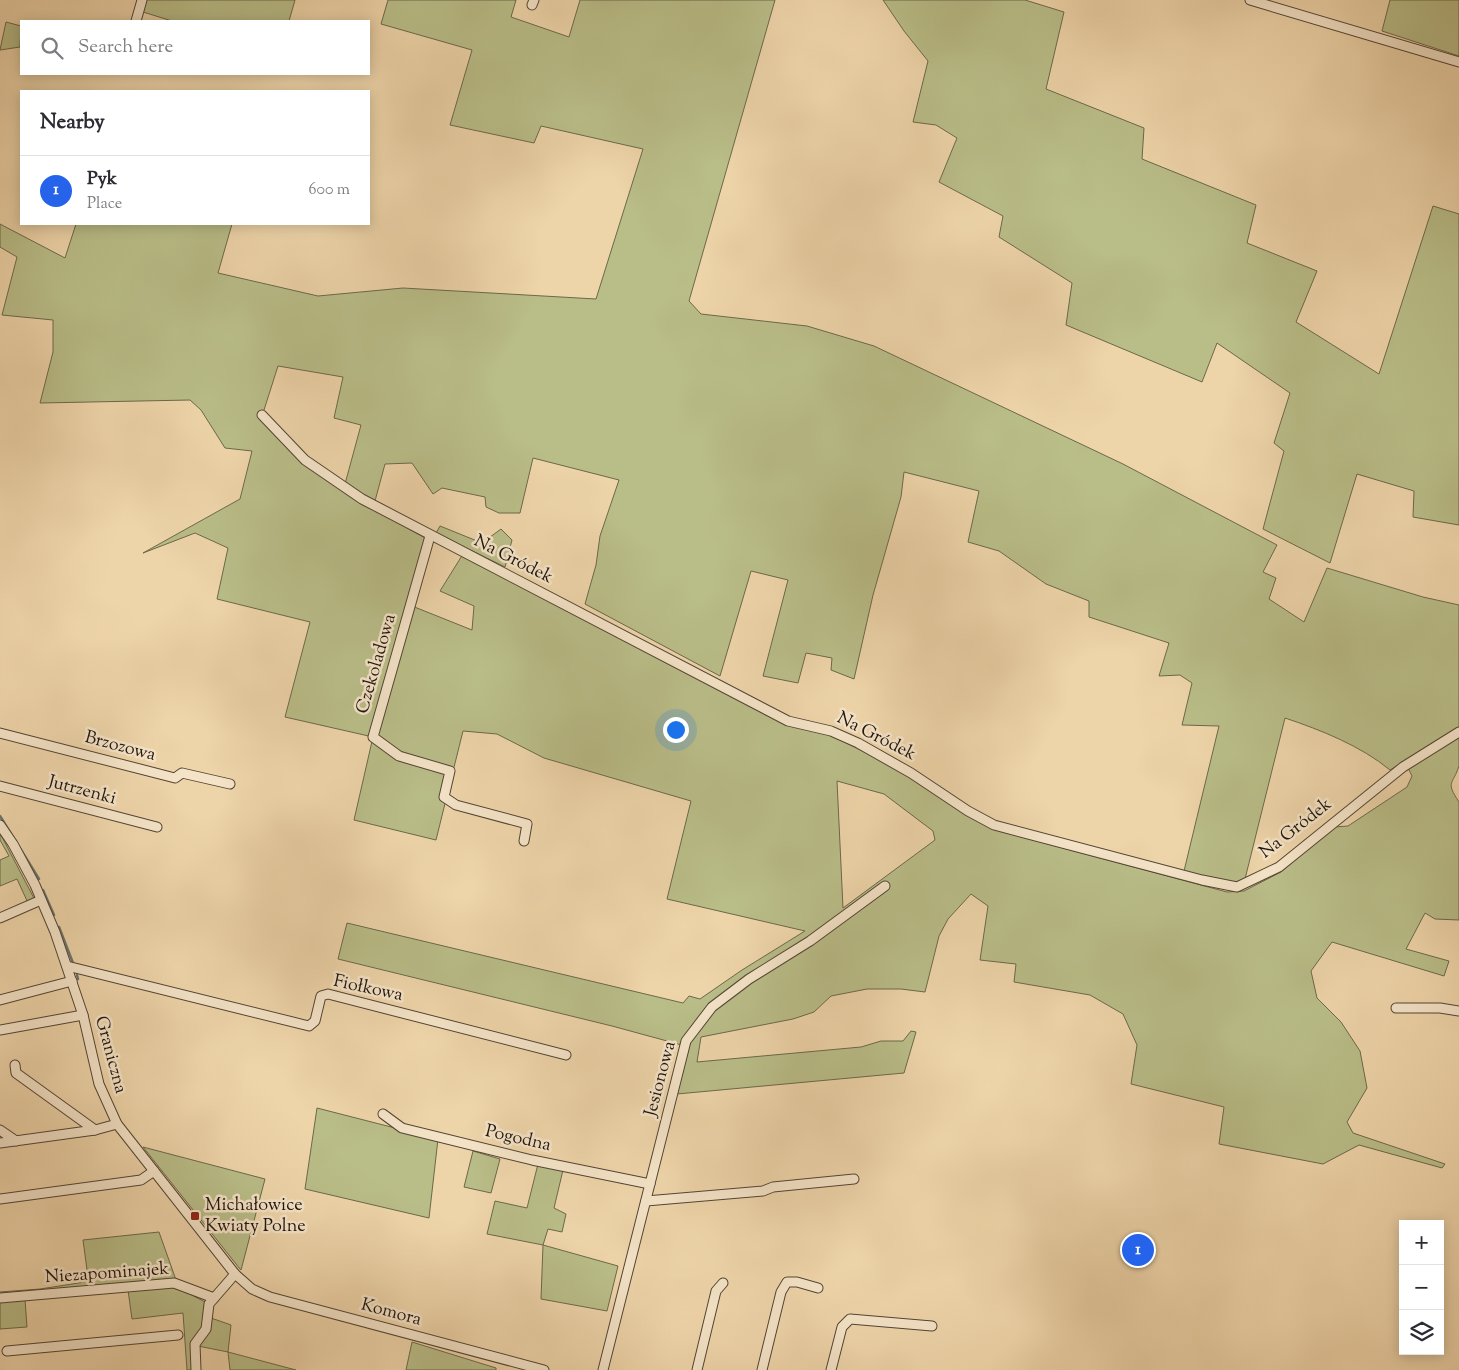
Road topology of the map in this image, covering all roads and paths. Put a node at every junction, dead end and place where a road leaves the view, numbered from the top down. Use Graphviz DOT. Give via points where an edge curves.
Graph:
graph roads {
  1 [pos="142,0"];
  2 [pos="1250,0"];
  3 [pos="136,20"];
  4 [pos="1459,62"];
  5 [pos="262,415"];
  6 [pos="430,536"];
  7 [pos="1459,732"];
  8 [pos="0,733"];
  9 [pos="230,784"];
  10 [pos="0,786"];
  11 [pos="0,825"];
  12 [pos="156,827"];
  13 [pos="524,841"];
  14 [pos="884,886"];
  15 [pos="41,900"];
  16 [pos="0,918"];
  17 [pos="67,966"];
  18 [pos="72,981"];
  19 [pos="0,1000"];
  20 [pos="1396,1008"];
  21 [pos="1459,1011"];
  22 [pos="83,1015"];
  23 [pos="0,1030"];
  24 [pos="566,1054"];
  25 [pos="15,1066"];
  26 [pos="383,1114"];
  27 [pos="117,1124"];
  28 [pos="0,1130"];
  29 [pos="95,1130"];
  30 [pos="16,1141"];
  31 [pos="0,1143"];
  32 [pos="154,1171"];
  33 [pos="854,1179"];
  34 [pos="650,1184"];
  35 [pos="0,1199"];
  36 [pos="646,1201"];
  37 [pos="236,1274"];
  38 [pos="723,1283"];
  39 [pos="818,1288"];
  40 [pos="0,1298"];
  41 [pos="214,1298"];
  42 [pos="932,1326"];
  43 [pos="178,1335"];
  44 [pos="7,1351"];
  45 [pos="196,1370"];
  46 [pos="544,1370"];
  47 [pos="603,1370"];
  48 [pos="697,1370"];
  49 [pos="762,1370"];
  50 [pos="831,1370"];
  1 -- 3 [label="street"];
  2 -- 4 [label="street"];
  5 -- 6 [label="street, Na Gródek" via="305,460 332,480"];
  6 -- 7 [label="street, Na Gródek" via="587,614 788,721 831,731 858,743 994,825 1237,887 1279,867 1403,767"];
  6 -- 13 [label="street, Czekoladowa" via="373,737 399,756 450,771 444,797 456,805 527,824"];
  8 -- 9 [label="street, Brzozowa" via="175,778 182,773"];
  10 -- 12 [label="street, Jutrzenki"];
  11 -- 15 [label="street, Graniczna"];
  14 -- 34 [label="street, Jesionowa" via="712,1007 686,1041"];
  15 -- 16 [label="street"];
  15 -- 17 [label="street, Graniczna"];
  17 -- 18 [label="street, Graniczna"];
  17 -- 24 [label="street, Fiołkowa" via="308,1026 315,1021 321,996 328,994"];
  18 -- 19 [label="street"];
  18 -- 22 [label="street, Graniczna"];
  20 -- 21 [label="street"];
  22 -- 23 [label="street"];
  22 -- 27 [label="street, Graniczna" via="99,1084"];
  25 -- 29 [label="street" via="16,1072"];
  26 -- 34 [label="street, Pogodna" via="402,1128 532,1160"];
  27 -- 29 [label="street"];
  27 -- 32 [label="street, Graniczna"];
  28 -- 30 [label="street"];
  29 -- 30 [label="street"];
  30 -- 31 [label="street"];
  32 -- 35 [label="street" via="141,1180"];
  32 -- 37 [label="street, Komora"];
  33 -- 36 [label="street"];
  34 -- 36 [label="street, Jesionowa"];
  36 -- 47 [label="street, Jesionowa"];
  37 -- 41 [label="street"];
  37 -- 46 [label="street, Komora" via="252,1289 270,1297"];
  38 -- 48 [label="street" via="716,1291"];
  39 -- 49 [label="street" via="787,1282 781,1292"];
  40 -- 41 [label="street, Niezapominajek" via="174,1283"];
  41 -- 45 [label="street" via="209,1304 206,1329 194,1344"];
  42 -- 50 [label="street" via="850,1319 842,1327"];
  43 -- 44 [label="street"];
}
